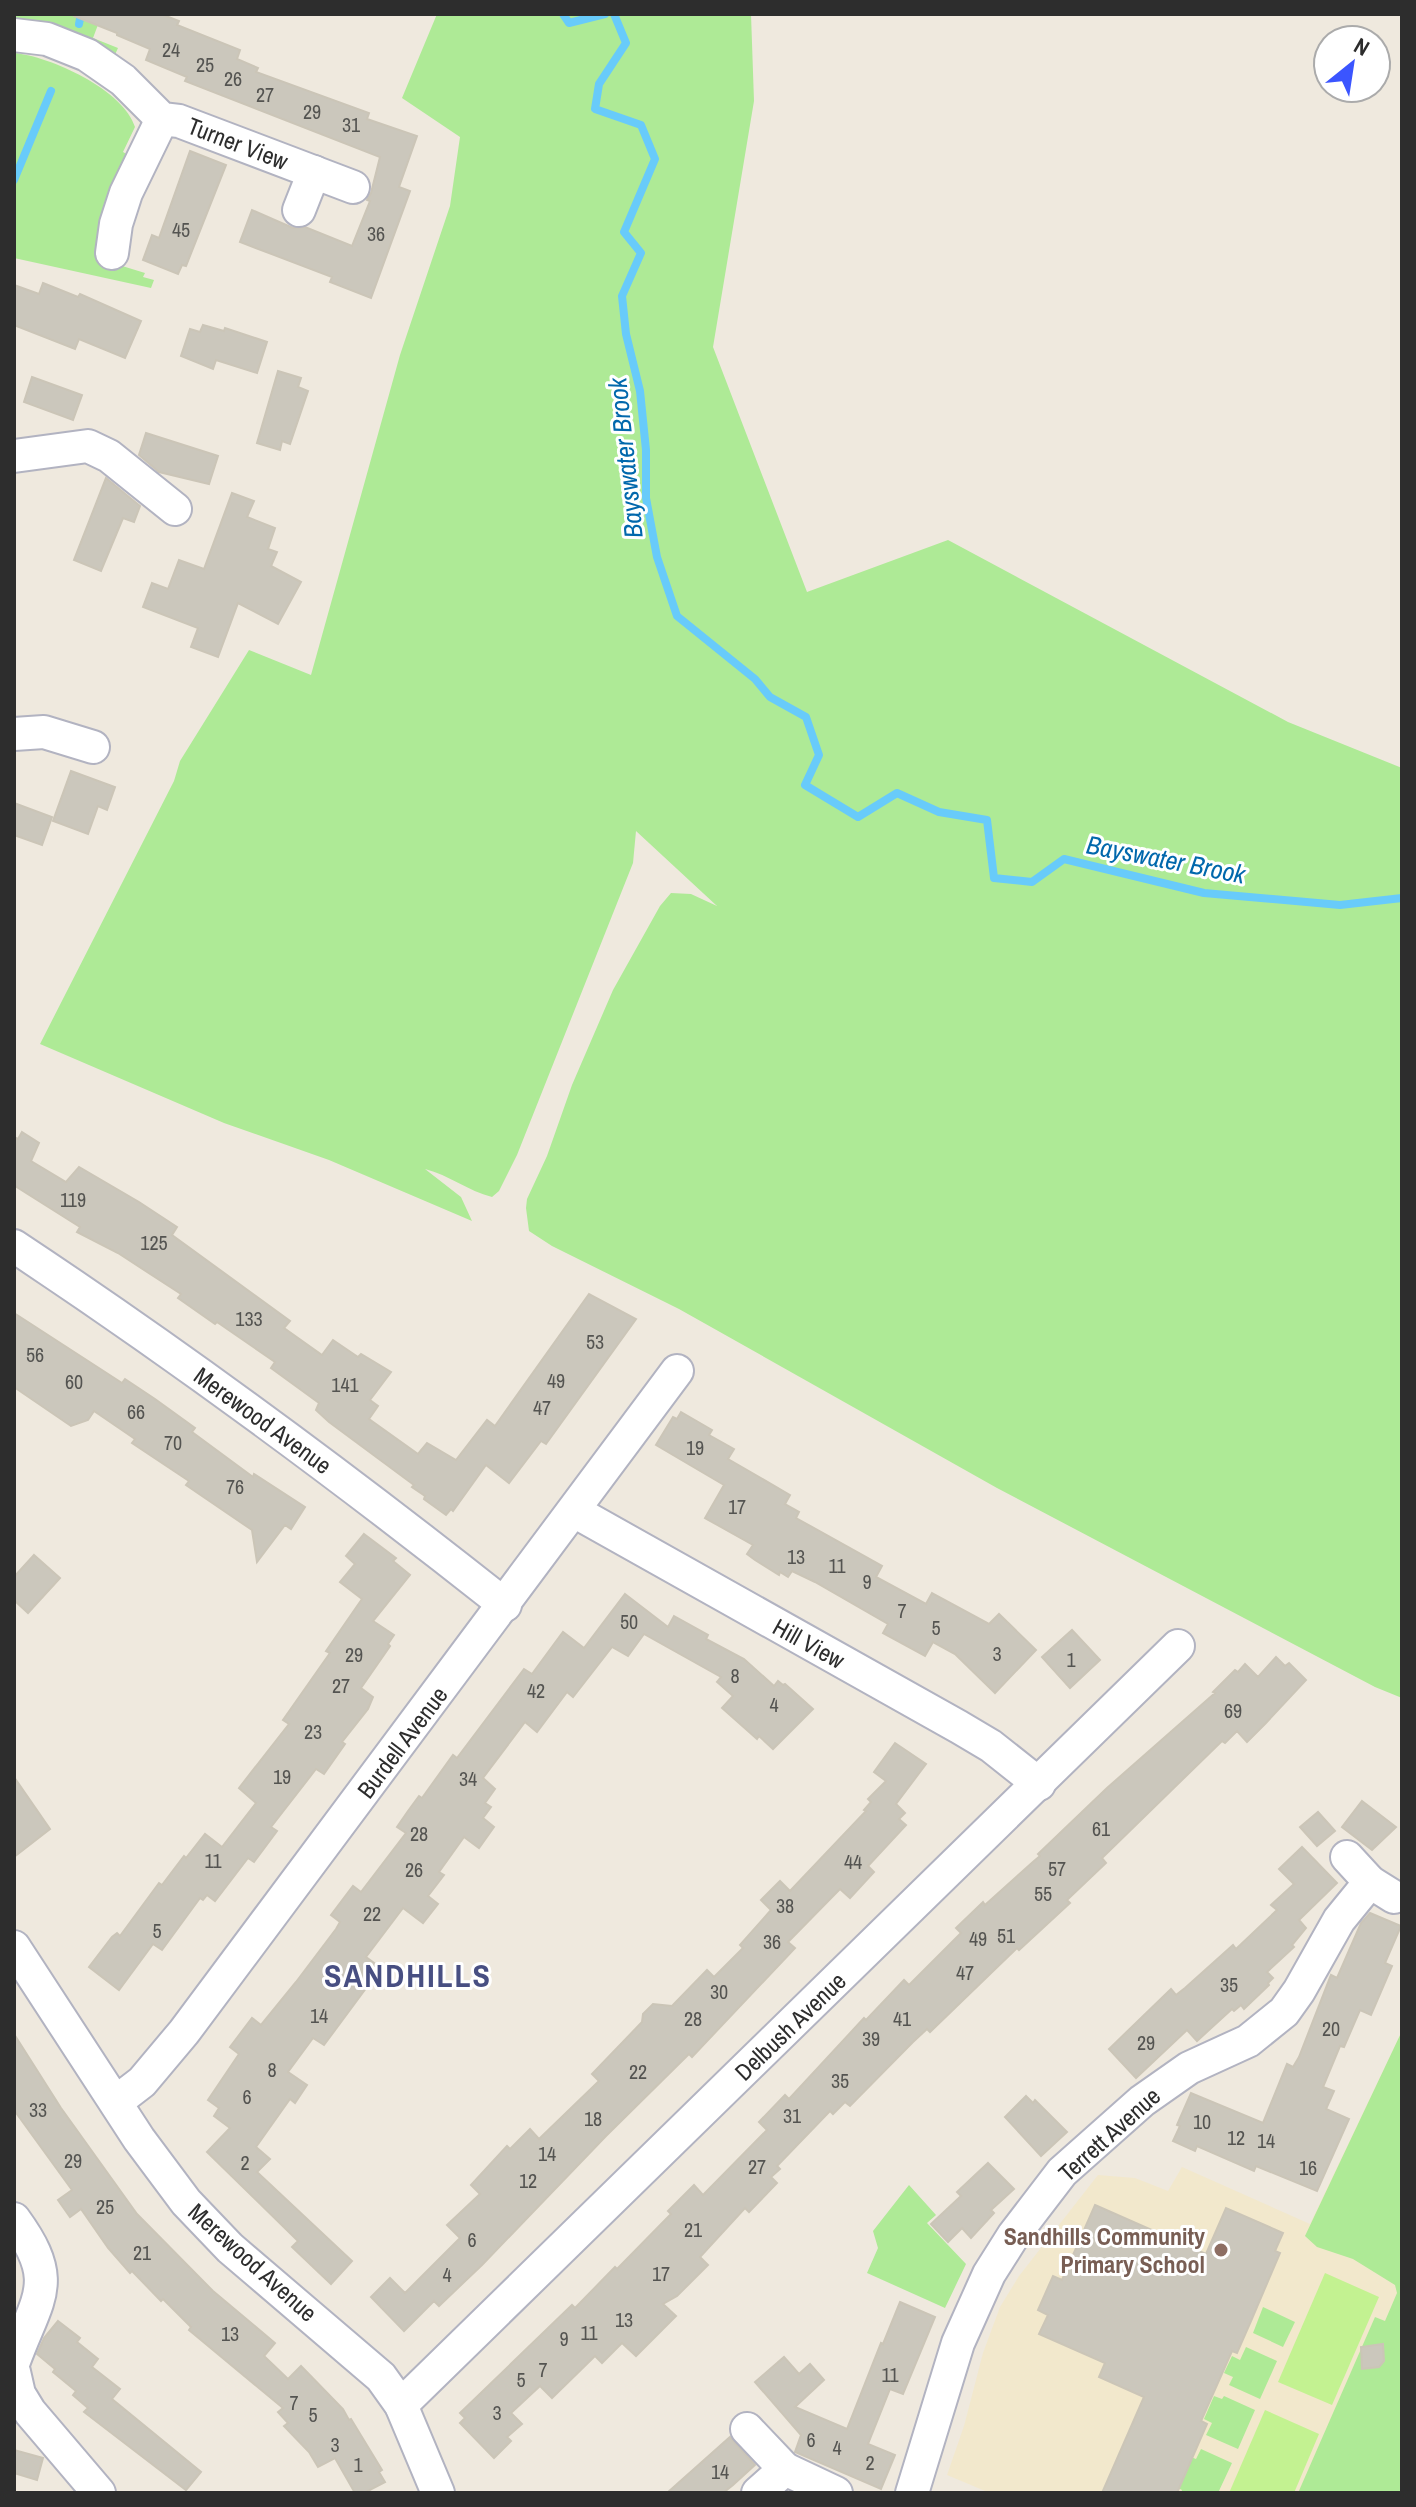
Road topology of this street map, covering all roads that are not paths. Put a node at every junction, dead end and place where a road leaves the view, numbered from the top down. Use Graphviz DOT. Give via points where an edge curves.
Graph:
graph roads {
  1 [pos="14,35"];
  2 [pos="162,119"];
  3 [pos="314,172"];
  4 [pos="353,187"];
  5 [pos="299,210"];
  6 [pos="112,253"];
  7 [pos="14,456"];
  8 [pos="175,509"];
  9 [pos="14,734"];
  10 [pos="93,747"];
  11 [pos="14,1246"];
  12 [pos="677,1371"];
  13 [pos="574,1511"];
  14 [pos="505,1605"];
  15 [pos="1178,1646"];
  16 [pos="1039,1784"];
  17 [pos="1347,1857"];
  18 [pos="14,1947"];
  19 [pos="116,2102"];
  20 [pos="14,2219"];
  21 [pos="14,2361"];
  22 [pos="14,2372"];
  23 [pos="401,2405"];
  24 [pos="747,2429"];
  25 [pos="785,2469"];
  26 [pos="99,2493"];
  27 [pos="438,2493"];
  28 [pos="758,2493"];
  29 [pos="836,2493"];
  30 [pos="912,2493"];
  1 -- 2 [label="street, Turner View" via="47,39 87,55 123,80"];
  2 -- 3 [label="street, Turner View"];
  2 -- 6 [label="street, Turner View" via="126,193"];
  3 -- 4 [label="street, Turner View"];
  3 -- 5 [label="street, Turner View"];
  7 -- 8 [label="street" via="88,446 109,456"];
  9 -- 10 [label="street" via="44,732"];
  11 -- 14 [label="street, Merewood Avenue" via="178,1357"];
  12 -- 13 [label="street, Burdell Avenue"];
  13 -- 14 [label="street, Burdell Avenue"];
  13 -- 16 [label="street, Hill View" via="959,1727"];
  14 -- 19 [label="street, Burdell Avenue" via="184,2032 142,2082"];
  15 -- 16 [label="street, Delbush Avenue"];
  16 -- 23 [label="street, Delbush Avenue"];
  17 -- 30 [label="street, Terrett Avenue" via="1382,1889 1339,1920 1284,2012 1248,2041 1189,2068 1142,2101 1062,2172 1013,2236 958,2343"];
  18 -- 19 [label="street, Merewood Avenue"];
  19 -- 23 [label="street, Merewood Avenue" via="186,2202 230,2248 356,2353"];
  20 -- 21 [label="street" via="31,2242 42,2284"];
  22 -- 26 [label="street" via="30,2412"];
  23 -- 27 [label="street, Merewood Avenue"];
  24 -- 25 [label="street"];
  25 -- 28 [label="street"];
  25 -- 29 [label="street"];
}
